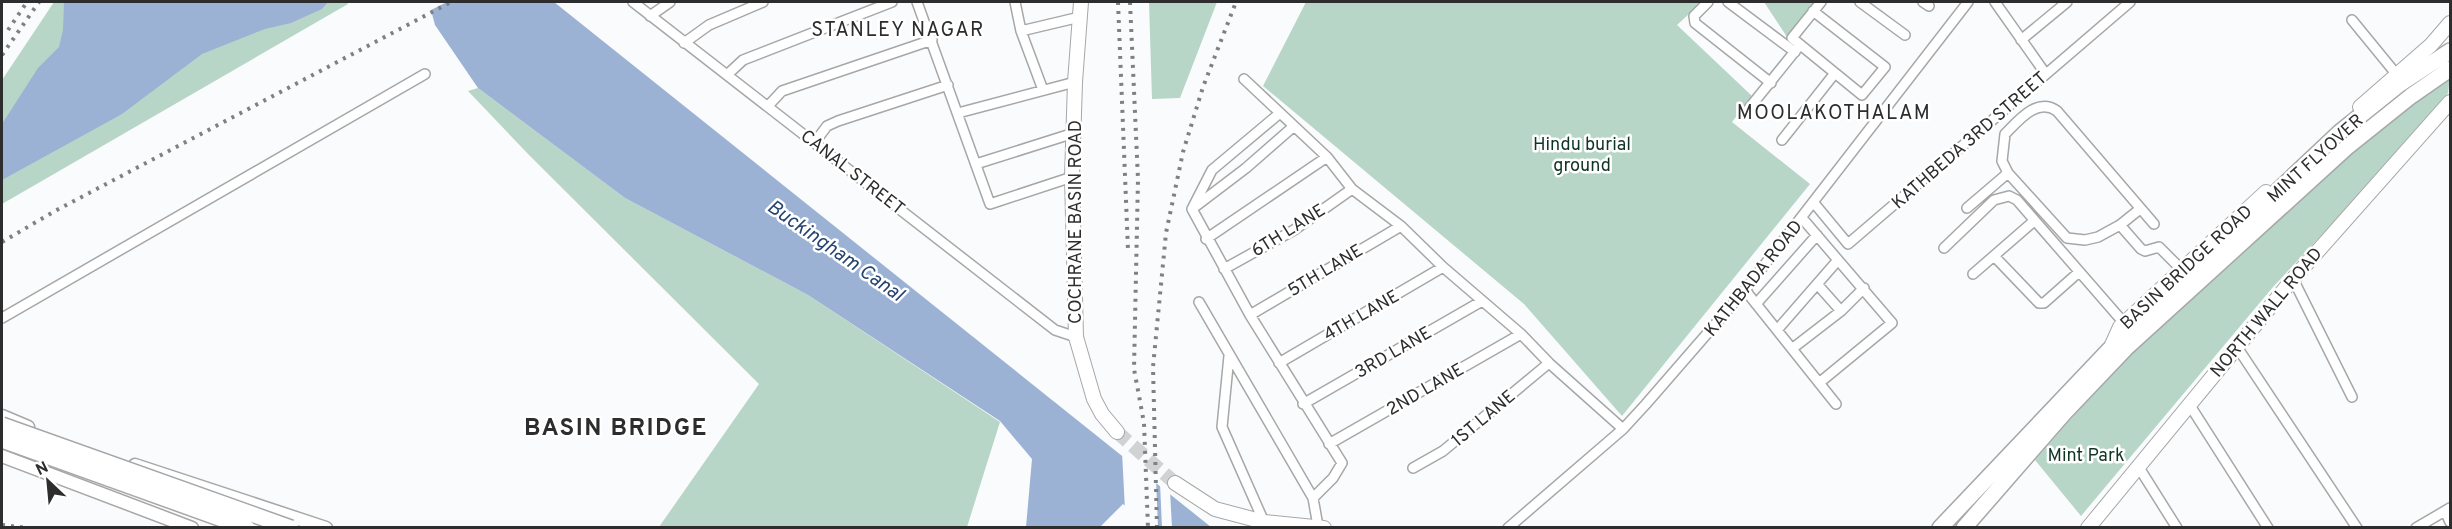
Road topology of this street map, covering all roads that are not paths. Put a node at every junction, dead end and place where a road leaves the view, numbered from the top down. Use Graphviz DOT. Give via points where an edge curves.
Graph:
graph roads {
  1 [pos="633,2"];
  2 [pos="670,2"];
  3 [pos="763,2"];
  4 [pos="892,2"];
  5 [pos="917,2"];
  6 [pos="1015,2"];
  7 [pos="1081,2"];
  8 [pos="1708,2"];
  9 [pos="1728,2"];
  10 [pos="1821,2"];
  11 [pos="1860,2"];
  12 [pos="1968,2"];
  13 [pos="1997,2"];
  14 [pos="2067,2"];
  15 [pos="2130,2"];
  16 [pos="1814,11"];
  17 [pos="650,16"];
  18 [pos="1080,18"];
  19 [pos="2352,20"];
  20 [pos="2451,23"];
  21 [pos="1021,31"];
  22 [pos="1905,36"];
  23 [pos="932,40"];
  24 [pos="2021,40"];
  25 [pos="684,43"];
  26 [pos="2431,45"];
  27 [pos="1797,49"];
  28 [pos="2451,51"];
  29 [pos="2451,69"];
  30 [pos="1835,73"];
  31 [pos="2045,73"];
  32 [pos="424,74"];
  33 [pos="728,74"];
  34 [pos="2397,75"];
  35 [pos="1244,79"];
  36 [pos="1075,82"];
  37 [pos="1770,83"];
  38 [pos="948,85"];
  39 [pos="1043,90"];
  40 [pos="2451,102"];
  41 [pos="768,106"];
  42 [pos="1746,112"];
  43 [pos="958,113"];
  44 [pos="1280,113"];
  45 [pos="1294,126"];
  46 [pos="1074,133"];
  47 [pos="1782,140"];
  48 [pos="815,142"];
  49 [pos="1327,157"];
  50 [pos="976,164"];
  51 [pos="2008,173"];
  52 [pos="1072,177"];
  53 [pos="1352,189"];
  54 [pos="1814,203"];
  55 [pos="1967,208"];
  56 [pos="1192,209"];
  57 [pos="2140,209"];
  58 [pos="1802,218"];
  59 [pos="2034,221"];
  60 [pos="2154,224"];
  61 [pos="2120,225"];
  62 [pos="1401,226"];
  63 [pos="1817,235"];
  64 [pos="1206,239"];
  65 [pos="1944,248"];
  66 [pos="1994,256"];
  67 [pos="1838,260"];
  68 [pos="1443,267"];
  69 [pos="1224,269"];
  70 [pos="2181,269"];
  71 [pos="2079,272"];
  72 [pos="1973,274"];
  73 [pos="2293,279"];
  74 [pos="1817,284"];
  75 [pos="1864,288"];
  76 [pos="1745,290"];
  77 [pos="1482,301"];
  78 [pos="1199,302"];
  79 [pos="1756,304"];
  80 [pos="1841,311"];
  81 [pos="1250,315"];
  82 [pos="2154,316"];
  83 [pos="2,318"];
  84 [pos="2124,323"];
  85 [pos="1777,330"];
  86 [pos="1521,333"];
  87 [pos="2142,334"];
  88 [pos="1076,337"];
  89 [pos="2237,347"];
  90 [pos="1793,348"];
  91 [pos="2110,349"];
  92 [pos="1229,356"];
  93 [pos="1279,363"];
  94 [pos="1549,363"];
  95 [pos="1819,382"];
  96 [pos="2352,397"];
  97 [pos="1303,404"];
  98 [pos="1836,404"];
  99 [pos="2189,404"];
  100 [pos="2,416"];
  101 [pos="2,425"];
  102 [pos="1623,429"];
  103 [pos="1117,432"];
  104 [pos="2,440"];
  105 [pos="1329,444"];
  106 [pos="103,454"];
  107 [pos="2,456"];
  108 [pos="2138,466"];
  109 [pos="1413,468"];
  110 [pos="1174,483"];
  111 [pos="90,490"];
  112 [pos="1313,498"];
  113 [pos="2448,510"];
  114 [pos="1264,522"];
  115 [pos="2451,522"];
  116 [pos="1321,527"];
  117 [pos="192,528"];
  118 [pos="247,528"];
  119 [pos="291,528"];
  120 [pos="326,528"];
  121 [pos="1508,528"];
  122 [pos="1940,528"];
  123 [pos="1964,528"];
  124 [pos="2088,528"];
  125 [pos="2177,528"];
  126 [pos="2268,528"];
  127 [pos="2357,528"];
  128 [pos="2416,528"];
  1 -- 17 [label="street, CANAL STREET"];
  2 -- 17 [label="street"];
  3 -- 25 [label="street" via="709,25"];
  4 -- 33 [label="street" via="743,60"];
  5 -- 23 [label="street"];
  6 -- 21 [label="street"];
  7 -- 18 [label="main road, COCHRANE BASIN ROAD"];
  8 -- 37 [label="street" via="1694,16 1695,23"];
  9 -- 27 [label="street"];
  10 -- 16 [label="street"];
  11 -- 22 [label="street"];
  12 -- 54 [label="street, KATHBADA ROAD"];
  13 -- 24 [label="street"];
  14 -- 24 [label="street"];
  15 -- 31 [label="street, KATHBEDA 3RD STREET"];
  16 -- 27 [label="street" via="1792,38"];
  16 -- 30 [label="street" via="1885,67 1862,95"];
  17 -- 25 [label="street, CANAL STREET"];
  18 -- 21 [label="street"];
  18 -- 36 [label="main road, COCHRANE BASIN ROAD"];
  19 -- 34 [label="street"];
  20 -- 26 [label="main road, BASIN BRIDGE ROAD"];
  21 -- 39 [label="street"];
  23 -- 38 [label="street"];
  23 -- 41 [label="street" via="782,91"];
  24 -- 31 [label="street"];
  25 -- 33 [label="street, CANAL STREET"];
  26 -- 28 [label="main road"];
  26 -- 34 [label="main road, BASIN BRIDGE ROAD"];
  27 -- 30 [label="street"];
  27 -- 37 [label="street"];
  28 -- 82 [label="main road, MINT FLYOVER" via="2400,84 2340,132"];
  29 -- 82 [label="main road, MINT FLYOVER" via="2346,148"];
  30 -- 47 [label="street"];
  31 -- 54 [label="street, KATHBEDA 3RD STREET" via="1848,244"];
  32 -- 83 [label="street"];
  33 -- 41 [label="street, CANAL STREET"];
  34 -- 70 [label="main road, BASIN BRIDGE ROAD"];
  35 -- 44 [label="street"];
  36 -- 39 [label="street"];
  36 -- 46 [label="main road, COCHRANE BASIN ROAD"];
  37 -- 42 [label="street"];
  38 -- 43 [label="street"];
  38 -- 48 [label="street" via="838,121 827,126"];
  39 -- 43 [label="street"];
  40 -- 73 [label="main road, NORTH WALL ROAD"];
  41 -- 48 [label="street, CANAL STREET"];
  43 -- 50 [label="street"];
  44 -- 45 [label="street"];
  44 -- 56 [label="street" via="1212,170"];
  45 -- 49 [label="street"];
  45 -- 56 [label="street"];
  46 -- 50 [label="street"];
  46 -- 52 [label="main road, COCHRANE BASIN ROAD"];
  48 -- 88 [label="street, CANAL STREET" via="1055,330"];
  49 -- 53 [label="street"];
  49 -- 64 [label="street"];
  50 -- 52 [label="street" via="990,204"];
  51 -- 55 [label="street"];
  51 -- 57 [label="street" via="2002,161 2005,134 2037,107 2048,106 2057,111"];
  51 -- 61 [label="street" via="2067,238 2098,237"];
  52 -- 88 [label="main road, COCHRANE BASIN ROAD"];
  53 -- 62 [label="street"];
  53 -- 69 [label="street, 6TH LANE" via="1294,230"];
  54 -- 58 [label="street, KATHBADA ROAD"];
  56 -- 64 [label="street"];
  57 -- 60 [label="street"];
  57 -- 61 [label="street"];
  58 -- 63 [label="street"];
  58 -- 76 [label="street, KATHBADA ROAD"];
  59 -- 65 [label="street" via="2017,200 2009,196 1994,200"];
  59 -- 66 [label="street"];
  59 -- 71 [label="street"];
  61 -- 70 [label="street" via="2145,252 2159,247"];
  62 -- 68 [label="street"];
  62 -- 81 [label="street, 5TH LANE"];
  63 -- 67 [label="street"];
  63 -- 79 [label="street"];
  64 -- 69 [label="street"];
  66 -- 71 [label="street" via="2039,303 2044,303"];
  66 -- 72 [label="street"];
  67 -- 74 [label="street"];
  67 -- 75 [label="street"];
  68 -- 77 [label="street"];
  68 -- 93 [label="street, 4TH LANE"];
  69 -- 81 [label="street"];
  70 -- 84 [label="main road, BASIN BRIDGE ROAD"];
  71 -- 84 [label="street"];
  73 -- 89 [label="main road, NORTH WALL ROAD"];
  73 -- 96 [label="street"];
  74 -- 80 [label="street"];
  74 -- 85 [label="street"];
  75 -- 80 [label="street"];
  75 -- 95 [label="street" via="1892,323"];
  76 -- 79 [label="street"];
  76 -- 102 [label="street, KATHBADA ROAD"];
  77 -- 86 [label="street"];
  77 -- 97 [label="street, 3RD LANE"];
  78 -- 92 [label="street"];
  79 -- 85 [label="street"];
  80 -- 90 [label="street"];
  81 -- 93 [label="street"];
  82 -- 87 [label="main road, MINT FLYOVER"];
  82 -- 91 [label="main road, MINT FLYOVER"];
  84 -- 91 [label="main road, BASIN BRIDGE ROAD"];
  85 -- 90 [label="street"];
  86 -- 94 [label="street"];
  86 -- 105 [label="street, 2ND LANE"];
  87 -- 123 [label="main road, BASIN BRIDGE ROAD" via="2065,412"];
  88 -- 103 [label="main road, COCHRANE BASIN ROAD" via="1094,399"];
  89 -- 99 [label="main road, NORTH WALL ROAD"];
  89 -- 127 [label="street"];
  90 -- 95 [label="street"];
  91 -- 122 [label="main road, BASIN BRIDGE ROAD"];
  92 -- 112 [label="street"];
  92 -- 114 [label="street" via="1222,428"];
  93 -- 97 [label="street"];
  94 -- 102 [label="street"];
  94 -- 109 [label="street, 1ST LANE" via="1443,451"];
  95 -- 98 [label="street"];
  97 -- 105 [label="street"];
  99 -- 108 [label="main road, NORTH WALL ROAD"];
  99 -- 126 [label="street"];
  100 -- 106 [label="street"];
  101 -- 119 [label="main road, bridge"];
  102 -- 121 [label="street, KATHBADA ROAD"];
  104 -- 118 [label="main road, bridge"];
  105 -- 112 [label="street" via="1342,463"];
  106 -- 111 [label="street"];
  106 -- 120 [label="street"];
  107 -- 111 [label="street"];
  108 -- 124 [label="main road, NORTH WALL ROAD"];
  108 -- 125 [label="street"];
  110 -- 114 [label="main road" via="1215,509"];
  111 -- 117 [label="street"];
  112 -- 116 [label="street"];
  113 -- 115 [label="street"];
  113 -- 128 [label="street"];
  114 -- 116 [label="main road"];
}
